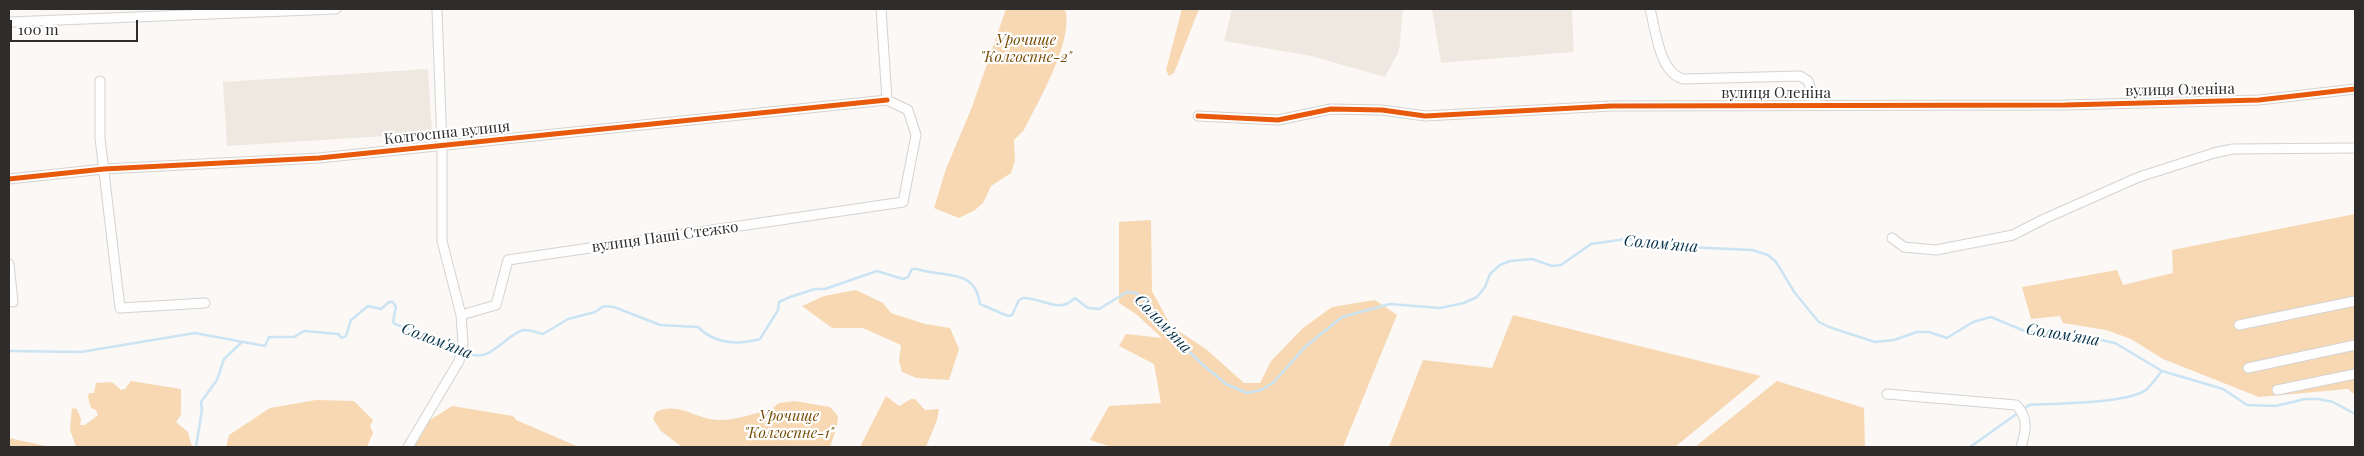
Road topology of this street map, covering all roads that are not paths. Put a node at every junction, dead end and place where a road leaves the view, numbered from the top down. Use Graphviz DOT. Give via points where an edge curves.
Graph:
graph roads {
  1 [pos="336,9"];
  2 [pos="437,9"];
  3 [pos="881,9"];
  4 [pos="1650,9"];
  5 [pos="9,22"];
  6 [pos="100,81"];
  7 [pos="2355,89"];
  8 [pos="887,100"];
  9 [pos="1817,106"];
  10 [pos="1198,116"];
  11 [pos="442,146"];
  12 [pos="2355,148"];
  13 [pos="104,169"];
  14 [pos="9,180"];
  15 [pos="1892,238"];
  16 [pos="9,264"];
  17 [pos="2355,301"];
  18 [pos="13,302"];
  19 [pos="205,303"];
  20 [pos="461,315"];
  21 [pos="2239,325"];
  22 [pos="2355,345"];
  23 [pos="2248,368"];
  24 [pos="2355,374"];
  25 [pos="2278,390"];
  26 [pos="1887,394"];
  27 [pos="408,447"];
  28 [pos="2021,447"];
  1 -- 5 [label="street"];
  2 -- 11 [label="street"];
  3 -- 8 [label="street"];
  4 -- 9 [label="street" via="1666,66 1674,76 1683,79 1800,76 1808,81"];
  6 -- 13 [label="street" via="100,138"];
  7 -- 9 [label="street, вулиця Оленіна" via="2258,100"];
  8 -- 11 [label="street, Колгоспна вулиця"];
  8 -- 20 [label="street, вулиця Паші Стежко" via="908,110 916,136 904,202 508,260 496,305"];
  9 -- 10 [label="street, вулиця Оленіна" via="1611,106 1425,116 1382,110 1331,109 1278,120"];
  11 -- 13 [label="street, Колгоспна вулиця" via="319,158"];
  11 -- 20 [label="street" via="442,241"];
  12 -- 15 [label="street" via="2223,151 2139,177 2013,236 1936,250 1904,247"];
  13 -- 14 [label="street, Колгоспна вулиця"];
  13 -- 19 [label="street" via="120,308"];
  16 -- 18 [label="street"];
  17 -- 21 [label="street"];
  20 -- 27 [label="street" via="463,342 459,361"];
  22 -- 23 [label="street"];
  24 -- 25 [label="street"];
  26 -- 28 [label="street" via="2017,406 2024,416 2026,431"];
}
